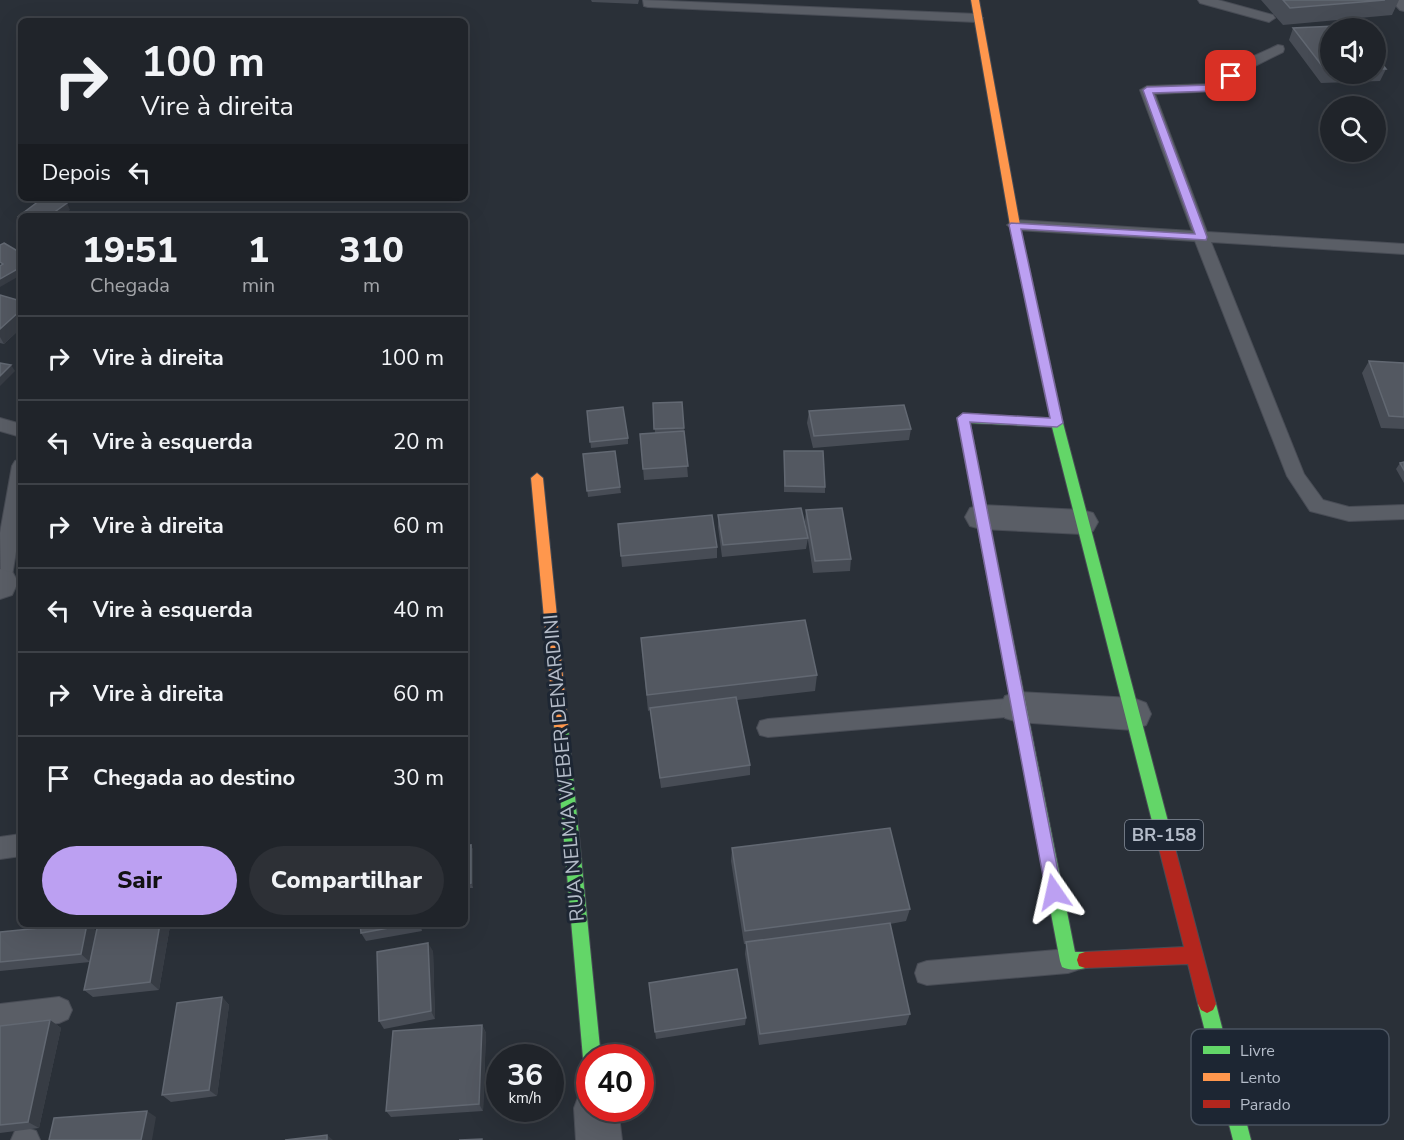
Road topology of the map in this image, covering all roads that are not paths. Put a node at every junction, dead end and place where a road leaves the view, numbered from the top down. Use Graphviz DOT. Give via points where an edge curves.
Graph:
graph roads {
  1 [pos="649,0"];
  2 [pos="975,0"];
  3 [pos="1204,0"];
  4 [pos="1397,0"];
  5 [pos="1402,11"];
  6 [pos="977,18"];
  7 [pos="1269,18"];
  8 [pos="1278,49"];
  9 [pos="1015,225"];
  10 [pos="1202,237"];
  11 [pos="1404,249"];
  12 [pos="1057,423"];
  13 [pos="0,424"];
  14 [pos="18,429"];
  15 [pos="537,478"];
  16 [pos="18,483"];
  17 [pos="1404,512"];
  18 [pos="981,517"];
  19 [pos="1082,522"];
  20 [pos="0,584"];
  21 [pos="1018,707"];
  22 [pos="1133,714"];
  23 [pos="768,728"];
  24 [pos="18,845"];
  25 [pos="0,848"];
  26 [pos="1194,955"];
  27 [pos="1068,961"];
  28 [pos="927,973"];
  29 [pos="59,1010"];
  30 [pos="0,1017"];
  31 [pos="1213,1029"];
  32 [pos="591,1044"];
  33 [pos="597,1122"];
  34 [pos="1238,1125"];
  35 [pos="599,1140"];
  36 [pos="1242,1140"];
  1 -- 6 [label="lane" via="648,3"];
  2 -- 6 [label="main road, BR-158"];
  3 -- 7 [label="lane"];
  4 -- 5 [label="lane"];
  6 -- 9 [label="main road, BR-158"];
  8 -- 10 [label="lane" via="1214,88 1147,90"];
  9 -- 10 [label="lane"];
  9 -- 12 [label="main road, BR-158"];
  10 -- 11 [label="lane"];
  10 -- 17 [label="lane" via="1296,476 1317,506 1349,514"];
  12 -- 18 [label="main road" via="963,418"];
  12 -- 19 [label="main road, BR-158"];
  13 -- 14 [label="lane"];
  15 -- 32 [label="main road, RUA NELMA WEBER DENARDINI"];
  16 -- 20 [label="lane"];
  18 -- 19 [label="street"];
  18 -- 21 [label="main road"];
  19 -- 22 [label="main road, BR-158"];
  21 -- 22 [label="street"];
  21 -- 23 [label="lane"];
  21 -- 27 [label="main road"];
  22 -- 26 [label="main road, BR-158"];
  24 -- 25 [label="lane"];
  26 -- 27 [label="main road"];
  26 -- 31 [label="main road, BR-158"];
  27 -- 28 [label="lane"];
  29 -- 30 [label="lane"];
  33 -- 35 [label="street"];
  34 -- 36 [label="main road, BR-158"];
}
